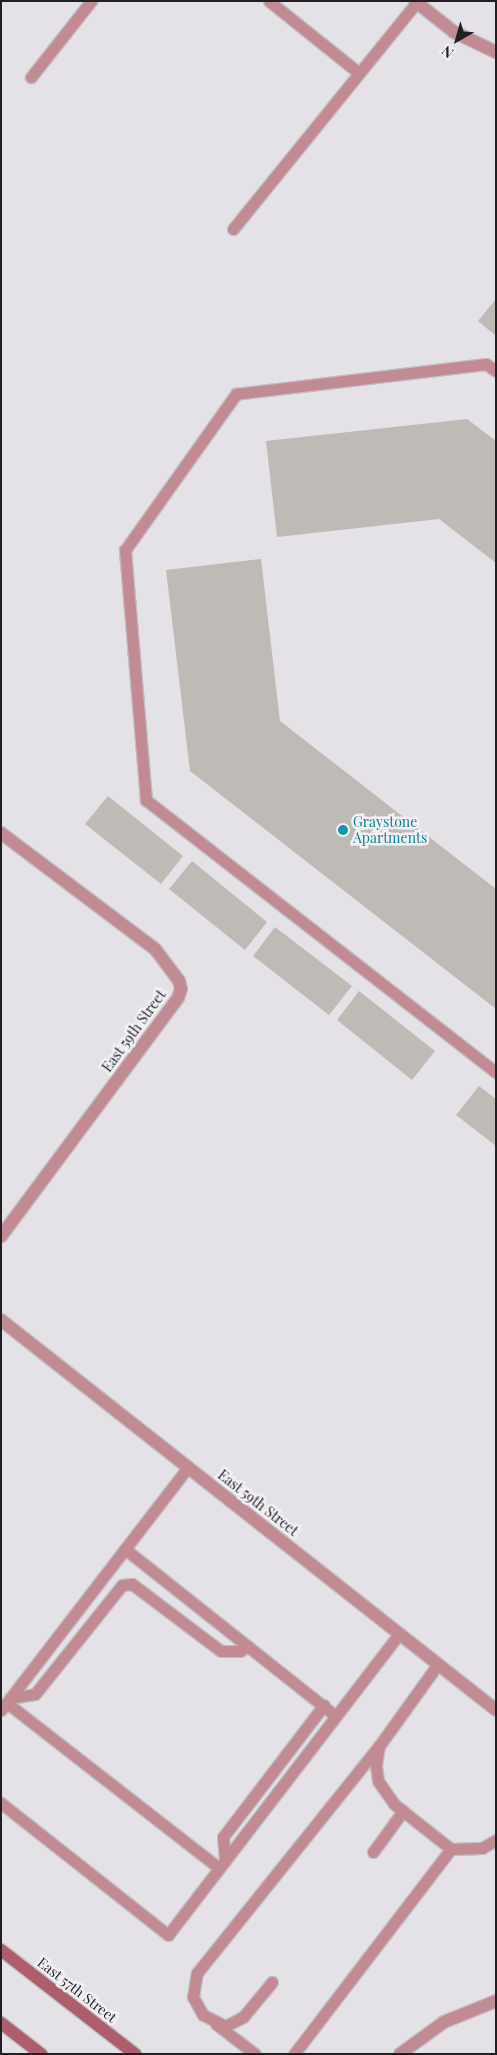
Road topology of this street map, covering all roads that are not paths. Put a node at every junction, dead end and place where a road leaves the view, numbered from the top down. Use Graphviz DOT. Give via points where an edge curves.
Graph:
graph roads {
  1 [pos="91,1"];
  2 [pos="269,1"];
  3 [pos="416,2"];
  4 [pos="496,52"];
  5 [pos="359,73"];
  6 [pos="31,76"];
  7 [pos="233,229"];
  8 [pos="496,371"];
  9 [pos="1,833"];
  10 [pos="496,1072"];
  11 [pos="1,1236"];
  12 [pos="1,1320"];
  13 [pos="188,1468"];
  14 [pos="125,1549"];
  15 [pos="399,1634"];
  16 [pos="248,1646"];
  17 [pos="438,1664"];
  18 [pos="6,1704"];
  19 [pos="324,1705"];
  20 [pos="496,1710"];
  21 [pos="336,1716"];
  22 [pos="379,1746"];
  23 [pos="1,1803"];
  24 [pos="403,1812"];
  25 [pos="496,1840"];
  26 [pos="451,1849"];
  27 [pos="373,1852"];
  28 [pos="222,1864"];
  29 [pos="1,1950"];
  30 [pos="272,1982"];
  31 [pos="496,2000"];
  32 [pos="213,2022"];
  33 [pos="1,2023"];
  34 [pos="41,2054"];
  35 [pos="135,2054"];
  36 [pos="255,2054"];
  37 [pos="294,2054"];
  38 [pos="400,2054"];
  1 -- 6 [label="lane"];
  2 -- 5 [label="lane"];
  3 -- 4 [label="street" via="454,32"];
  3 -- 5 [label="lane"];
  5 -- 7 [label="lane"];
  8 -- 10 [label="lane" via="486,364 236,394 125,550 146,800"];
  9 -- 11 [label="street, East 59th Street" via="155,949 179,981 181,989 178,998"];
  12 -- 13 [label="street, East 59th Street"];
  13 -- 14 [label="lane"];
  13 -- 15 [label="street, East 59th Street"];
  14 -- 16 [label="lane"];
  14 -- 18 [label="lane"];
  15 -- 17 [label="street, East 59th Street"];
  15 -- 21 [label="lane"];
  16 -- 18 [label="lane" via="240,1651 222,1651 132,1584 122,1585 35,1694"];
  16 -- 19 [label="lane"];
  17 -- 20 [label="street, East 59th Street"];
  17 -- 22 [label="lane"];
  18 -- 28 [label="lane"];
  19 -- 21 [label="lane"];
  19 -- 28 [label="lane" via="223,1836"];
  21 -- 28 [label="lane"];
  22 -- 24 [label="lane" via="378,1781"];
  22 -- 32 [label="lane" via="197,1973 193,1997 196,2007"];
  23 -- 28 [label="lane" via="168,1935"];
  24 -- 26 [label="lane"];
  24 -- 27 [label="lane"];
  25 -- 26 [label="lane" via="482,1848"];
  26 -- 37 [label="lane"];
  29 -- 35 [label="main road, East 57th Street"];
  30 -- 32 [label="lane" via="252,2008 235,2023 224,2026"];
  31 -- 38 [label="street" via="444,2022"];
  32 -- 36 [label="lane"];
  33 -- 34 [label="main road"];
}
